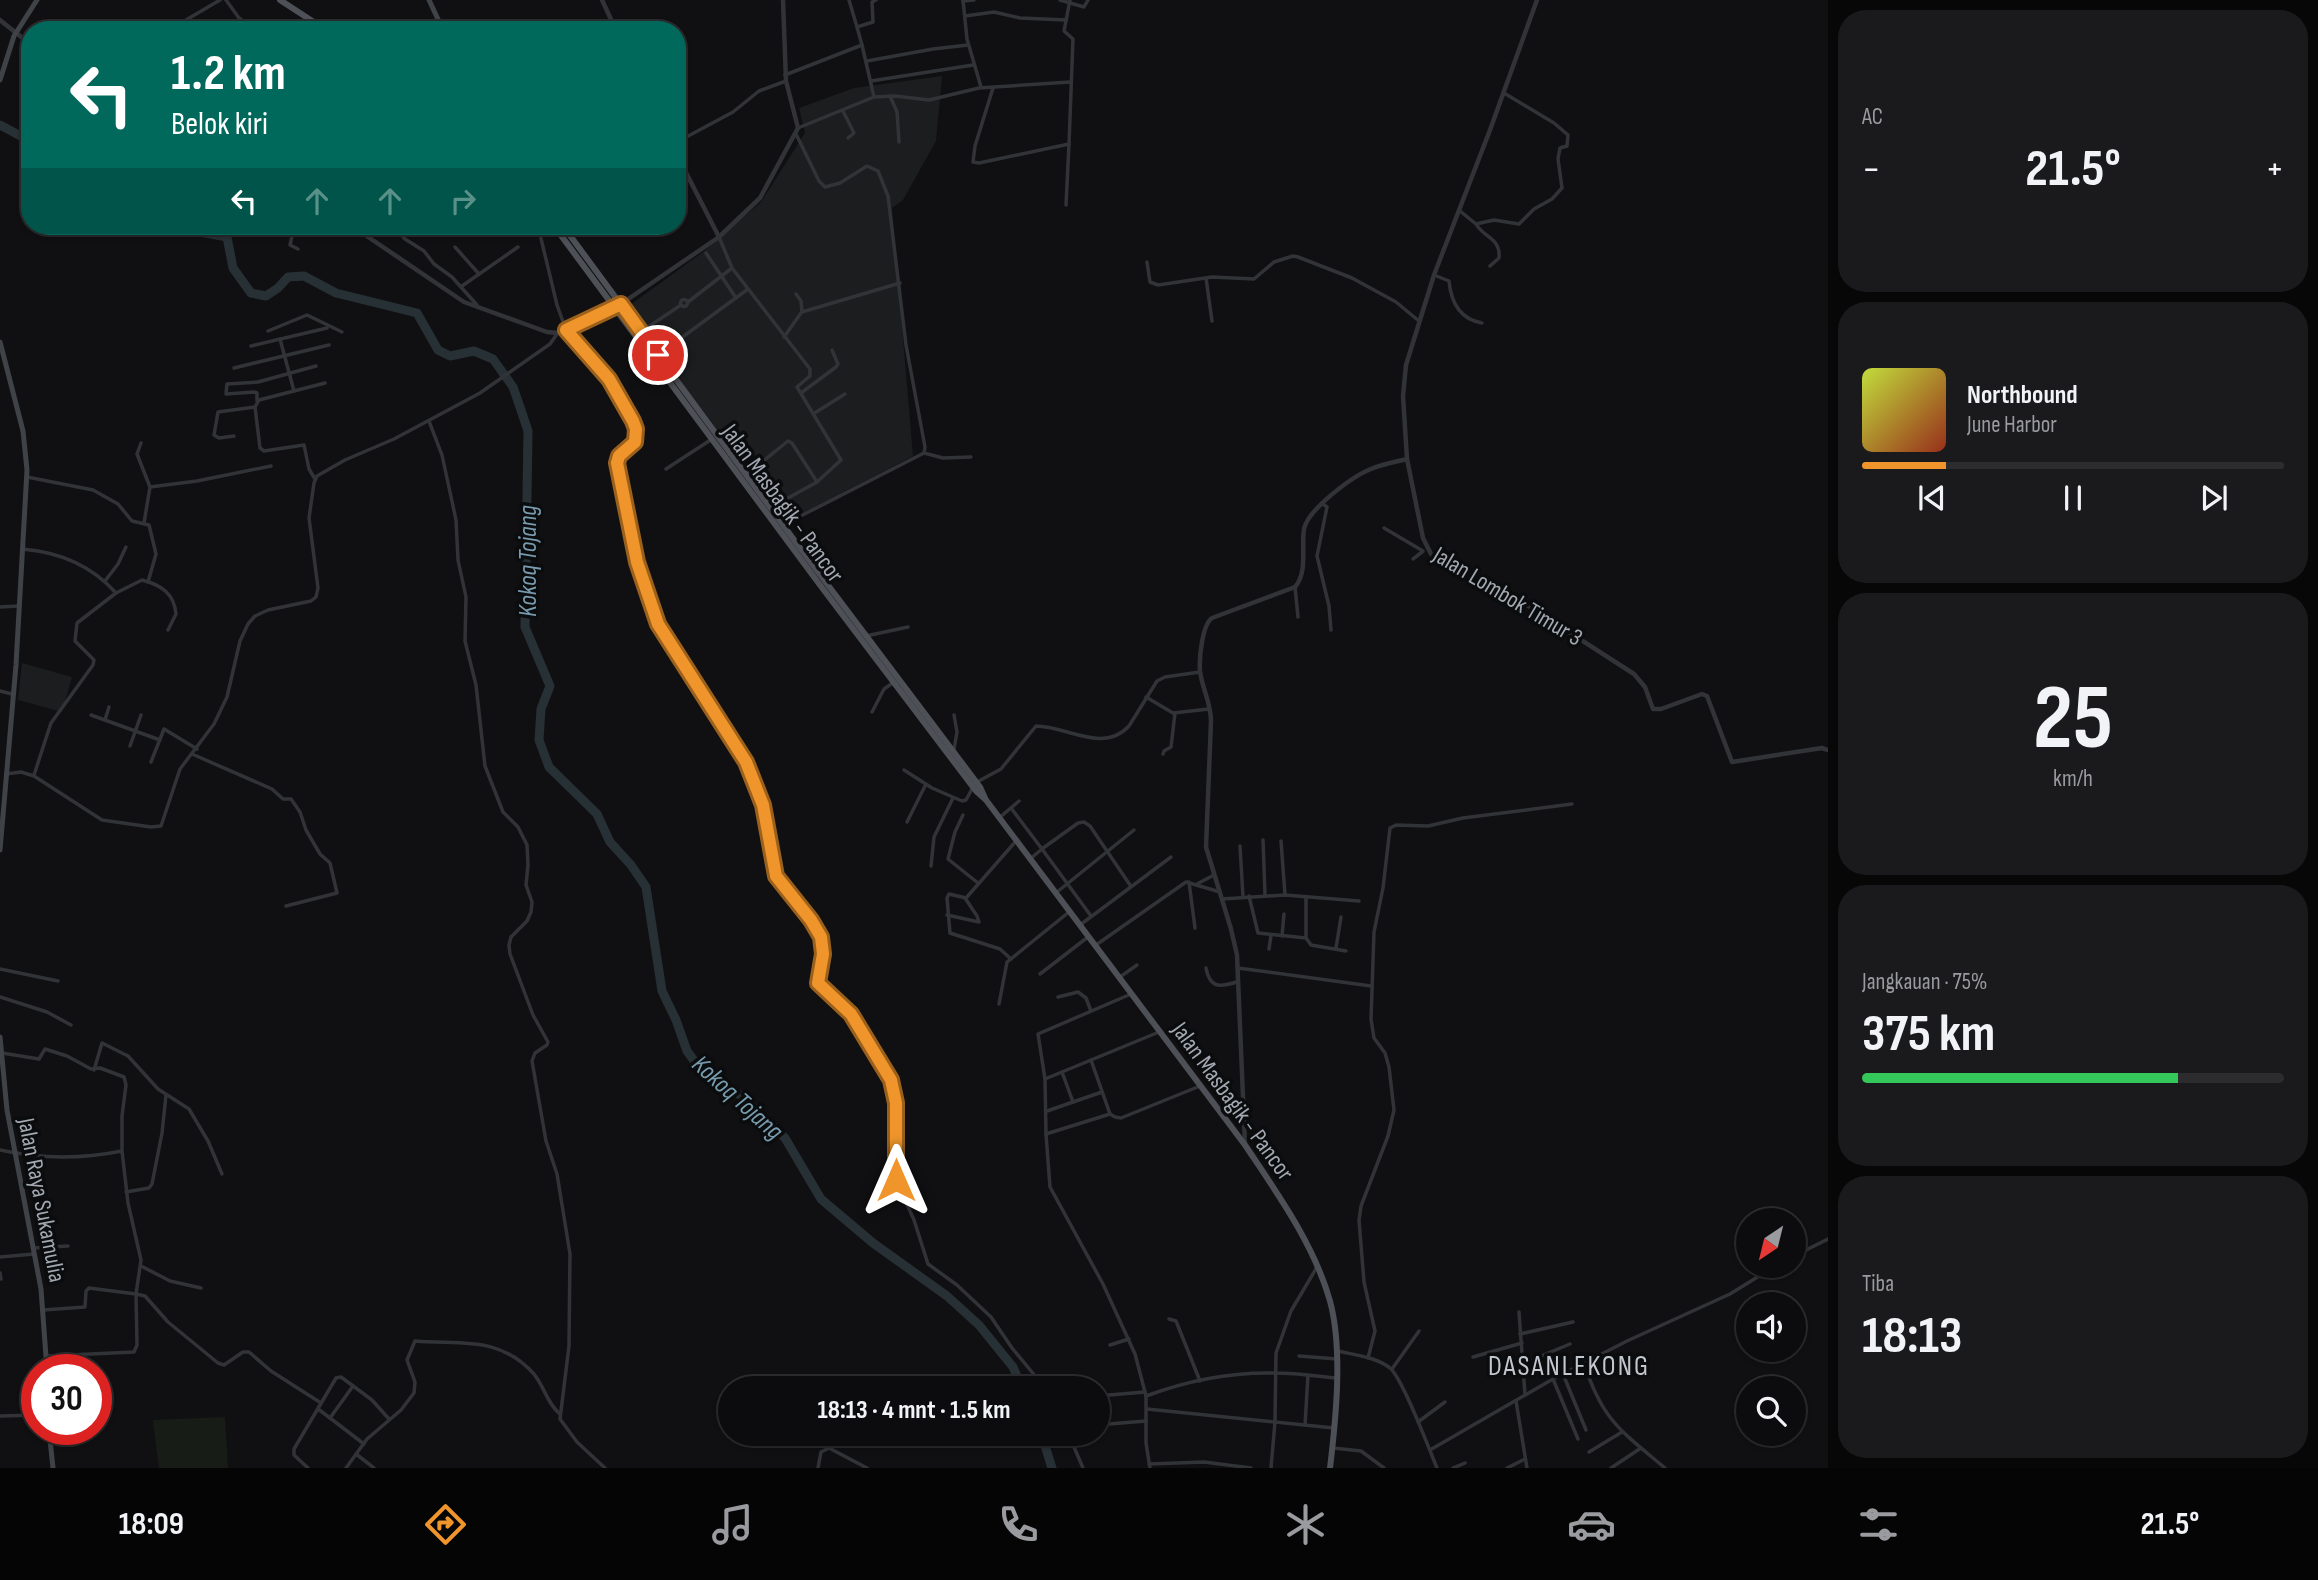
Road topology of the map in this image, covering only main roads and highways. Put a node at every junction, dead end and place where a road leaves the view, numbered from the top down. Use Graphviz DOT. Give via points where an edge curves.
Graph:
graph roads {
  1 [pos="37,0"];
  2 [pos="280,0"];
  3 [pos="429,0"];
  4 [pos="24,21"];
  5 [pos="310,21"];
  6 [pos="439,21"];
  7 [pos="21,25"];
  8 [pos="0,80"];
  9 [pos="561,235"];
  10 [pos="569,235"];
  11 [pos="618,306"];
  12 [pos="0,342"];
  13 [pos="780,526"];
  14 [pos="844,612"];
  15 [pos="896,680"];
  16 [pos="3,781"];
  17 [pos="975,784"];
  18 [pos="0,850"];
  19 [pos="0,1037"];
  20 [pos="1,1048"];
  21 [pos="47,1354"];
  22 [pos="51,1445"];
  23 [pos="53,1468"];
  24 [pos="1330,1468"];
  1 -- 4 [label="main road"];
  2 -- 5 [label="main road"];
  3 -- 6 [label="main road"];
  7 -- 8 [label="main road"];
  9 -- 11 [label="main road, Jalan Masbagik - Pancor"];
  10 -- 11 [label="main road, Jalan Masbagik - Pancor"];
  11 -- 13 [label="main road, Jalan Masbagik - Pancor"];
  11 -- 13 [label="main road, Jalan Masbagik - Pancor"];
  12 -- 16 [label="main road" via="25,442 27,477"];
  13 -- 14 [label="main road, Jalan Masbagik - Pancor"];
  14 -- 15 [label="main road, Jalan Masbagik - Pancor"];
  14 -- 15 [label="main road, Jalan Masbagik - Pancor"];
  15 -- 17 [label="main road, Jalan Masbagik - Pancor"];
  15 -- 17 [label="main road, Jalan Masbagik - Pancor"];
  16 -- 18 [label="main road"];
  17 -- 24 [label="main road, Jalan Masbagik - Pancor" via="1245,1145 1280,1197 1317,1267 1330,1301 1337,1355"];
  19 -- 20 [label="main road, Jalan Raya Sukamulia"];
  20 -- 21 [label="main road, Jalan Raya Sukamulia"];
  22 -- 23 [label="main road"];
}
